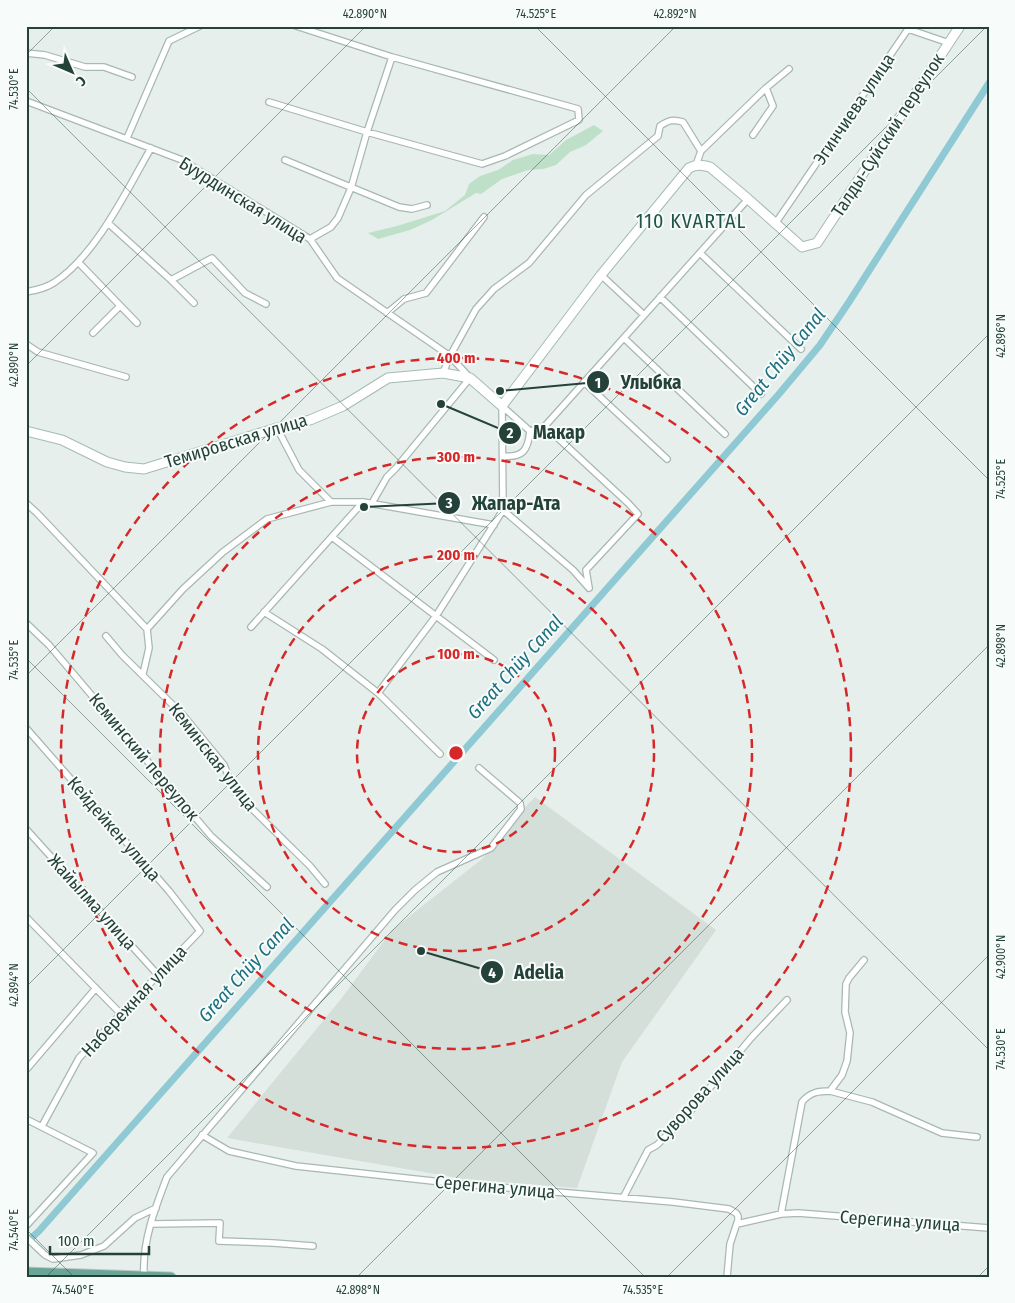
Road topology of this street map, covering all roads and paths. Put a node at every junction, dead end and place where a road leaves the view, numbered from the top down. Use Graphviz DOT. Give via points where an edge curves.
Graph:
graph roads {
  1 [pos="200,26"];
  2 [pos="296,26"];
  3 [pos="960,26"];
  4 [pos="949,43"];
  5 [pos="26,53"];
  6 [pos="392,57"];
  7 [pos="789,69"];
  8 [pos="132,77"];
  9 [pos="766,88"];
  10 [pos="26,101"];
  11 [pos="270,102"];
  12 [pos="367,132"];
  13 [pos="753,135"];
  14 [pos="128,138"];
  15 [pos="151,148"];
  16 [pos="701,151"];
  17 [pos="285,160"];
  18 [pos="696,165"];
  19 [pos="352,188"];
  20 [pos="748,199"];
  21 [pos="427,205"];
  22 [pos="484,217"];
  23 [pos="108,223"];
  24 [pos="776,224"];
  25 [pos="310,238"];
  26 [pos="700,253"];
  27 [pos="78,263"];
  28 [pos="601,275"];
  29 [pos="171,280"];
  30 [pos="26,292"];
  31 [pos="660,297"];
  32 [pos="194,303"];
  33 [pos="266,304"];
  34 [pos="120,306"];
  35 [pos="386,312"];
  36 [pos="644,315"];
  37 [pos="137,323"];
  38 [pos="93,333"];
  39 [pos="624,338"];
  40 [pos="26,344"];
  41 [pos="801,349"];
  42 [pos="450,356"];
  43 [pos="443,374"];
  44 [pos="126,377"];
  45 [pos="470,378"];
  46 [pos="584,382"];
  47 [pos="761,394"];
  48 [pos="502,406"];
  49 [pos="545,426"];
  50 [pos="276,428"];
  51 [pos="530,431"];
  52 [pos="26,432"];
  53 [pos="725,434"];
  54 [pos="502,456"];
  55 [pos="667,459"];
  56 [pos="331,502"];
  57 [pos="363,502"];
  58 [pos="26,503"];
  59 [pos="372,504"];
  60 [pos="503,510"];
  61 [pos="494,525"];
  62 [pos="332,537"];
  63 [pos="264,612"];
  64 [pos="436,616"];
  65 [pos="26,622"];
  66 [pos="251,627"];
  67 [pos="147,628"];
  68 [pos="106,636"];
  69 [pos="494,660"];
  70 [pos="143,674"];
  71 [pos="378,693"];
  72 [pos="26,728"];
  73 [pos="440,754"];
  74 [pos="479,768"];
  75 [pos="26,829"];
  76 [pos="324,884"];
  77 [pos="267,888"];
  78 [pos="26,917"];
  79 [pos="200,931"];
  80 [pos="864,960"];
  81 [pos="158,975"];
  82 [pos="96,988"];
  83 [pos="787,1000"];
  84 [pos="121,1014"];
  85 [pos="26,1070"];
  86 [pos="830,1091"];
  87 [pos="26,1119"];
  88 [pos="42,1126"];
  89 [pos="202,1135"];
  90 [pos="977,1137"];
  91 [pos="623,1198"];
  92 [pos="156,1208"];
  93 [pos="781,1214"];
  94 [pos="151,1224"];
  95 [pos="737,1224"];
  96 [pos="26,1226"];
  97 [pos="989,1228"];
  98 [pos="26,1237"];
  99 [pos="312,1246"];
  100 [pos="30,1273"];
  101 [pos="144,1276"];
  102 [pos="171,1277"];
  103 [pos="727,1277"];
  1 -- 14 [label="street" via="170,41"];
  2 -- 6 [label="street"];
  3 -- 4 [label="street, Талды-Суйский переулок"];
  4 -- 24 [label="street, Эгинчиева улица" via="908,29"];
  4 -- 24 [label="street, Талды-Суйский переулок" via="817,243 802,247"];
  5 -- 8 [label="street" via="85,67 104,67"];
  6 -- 12 [label="street"];
  6 -- 12 [label="street" via="578,108 579,120 482,164"];
  7 -- 9 [label="street"];
  9 -- 13 [label="street" via="773,106"];
  9 -- 16 [label="street"];
  10 -- 14 [label="street, Буурдинская улица"];
  11 -- 12 [label="street"];
  12 -- 19 [label="street"];
  14 -- 15 [label="street, Буурдинская улица"];
  15 -- 23 [label="street"];
  15 -- 25 [label="street, Буурдинская улица" via="182,160"];
  16 -- 18 [label="street"];
  16 -- 42 [label="street" via="683,122 674,119 660,126 658,136 586,195 529,263 494,289 476,309"];
  17 -- 19 [label="street"];
  18 -- 20 [label="street" via="710,168"];
  18 -- 28 [label="street" via="690,168"];
  19 -- 21 [label="street" via="399,207"];
  19 -- 25 [label="street" via="331,227"];
  20 -- 24 [label="street"];
  20 -- 26 [label="street"];
  22 -- 35 [label="street" via="426,293 404,299"];
  23 -- 27 [label="street"];
  23 -- 29 [label="street"];
  25 -- 35 [label="street, Буурдинская улица" via="337,278"];
  26 -- 31 [label="street"];
  26 -- 41 [label="street"];
  27 -- 30 [label="street" via="54,283"];
  27 -- 34 [label="street"];
  28 -- 36 [label="street"];
  28 -- 48 [label="street"];
  29 -- 32 [label="street"];
  29 -- 33 [label="street" via="212,258 245,293"];
  31 -- 36 [label="street"];
  31 -- 47 [label="street"];
  34 -- 37 [label="street"];
  34 -- 38 [label="street"];
  35 -- 42 [label="street, Буурдинская улица"];
  36 -- 39 [label="street"];
  39 -- 46 [label="street"];
  39 -- 53 [label="street"];
  40 -- 44 [label="street" via="38,352"];
  42 -- 43 [label="street"];
  42 -- 45 [label="street, Буурдинская улица"];
  43 -- 45 [label="street, Темировская улица"];
  43 -- 50 [label="street, Темировская улица" via="388,378 310,420"];
  45 -- 48 [label="street, Буурдинская улица"];
  45 -- 59 [label="street" via="386,477"];
  46 -- 49 [label="street"];
  46 -- 55 [label="street"];
  48 -- 51 [label="street, Буурдинская улица"];
  48 -- 54 [label="street"];
  49 -- 51 [label="street"];
  49 -- 60 [label="street" via="638,514 586,570 589,588 573,570"];
  50 -- 52 [label="street, Темировская улица" via="144,470 107,462 62,440"];
  50 -- 56 [label="street" via="299,470"];
  51 -- 54 [label="street" via="529,444 523,451 512,457"];
  54 -- 60 [label="street"];
  56 -- 57 [label="street"];
  56 -- 67 [label="street" via="267,519 223,552"];
  57 -- 59 [label="street"];
  57 -- 62 [label="street"];
  58 -- 67 [label="street"];
  59 -- 61 [label="street"];
  60 -- 61 [label="street"];
  61 -- 64 [label="street"];
  62 -- 63 [label="street"];
  62 -- 64 [label="street"];
  63 -- 66 [label="street"];
  63 -- 71 [label="street" via="322,649"];
  64 -- 69 [label="street"];
  64 -- 71 [label="street"];
  65 -- 77 [label="street, Кеминский переулок" via="212,836"];
  67 -- 70 [label="street" via="149,648"];
  68 -- 70 [label="street, Кеминская улица"];
  70 -- 76 [label="street, Кеминская улица" via="183,715 224,765 236,792"];
  71 -- 73 [label="street"];
  72 -- 79 [label="street, Кейдейкен улица"];
  74 -- 89 [label="street" via="520,803 521,809 491,848 438,872 395,910"];
  75 -- 81 [label="street, Жайылма улица"];
  78 -- 82 [label="street"];
  79 -- 81 [label="street, Набережная улица"];
  80 -- 86 [label="street" via="846,984 844,1012 850,1034 847,1061 842,1075"];
  81 -- 84 [label="street, Набережная улица"];
  82 -- 84 [label="street"];
  82 -- 85 [label="street, Набережная улица"];
  83 -- 91 [label="street, Суворова улица" via="688,1114 648,1150"];
  84 -- 88 [label="street, Набережная улица" via="79,1058"];
  86 -- 90 [label="street" via="872,1102 942,1132"];
  86 -- 93 [label="street" via="810,1093 802,1102"];
  87 -- 88 [label="street"];
  88 -- 96 [label="street" via="93,1153"];
  89 -- 91 [label="street, Серегина улица" via="229,1152 296,1166"];
  89 -- 92 [label="street" via="167,1177"];
  91 -- 95 [label="street, Серегина улица" via="729,1209 738,1216"];
  92 -- 94 [label="street"];
  92 -- 98 [label="street" via="135,1218 104,1246 81,1255 53,1259"];
  93 -- 95 [label="street, Серегина улица"];
  93 -- 97 [label="street, Серегина улица"];
  94 -- 99 [label="street" via="220,1223 219,1241"];
  94 -- 101 [label="street" via="143,1263"];
  95 -- 103 [label="street" via="730,1244"];
  100 -- 101 [label="main road"];
  101 -- 102 [label="main road"];
}
